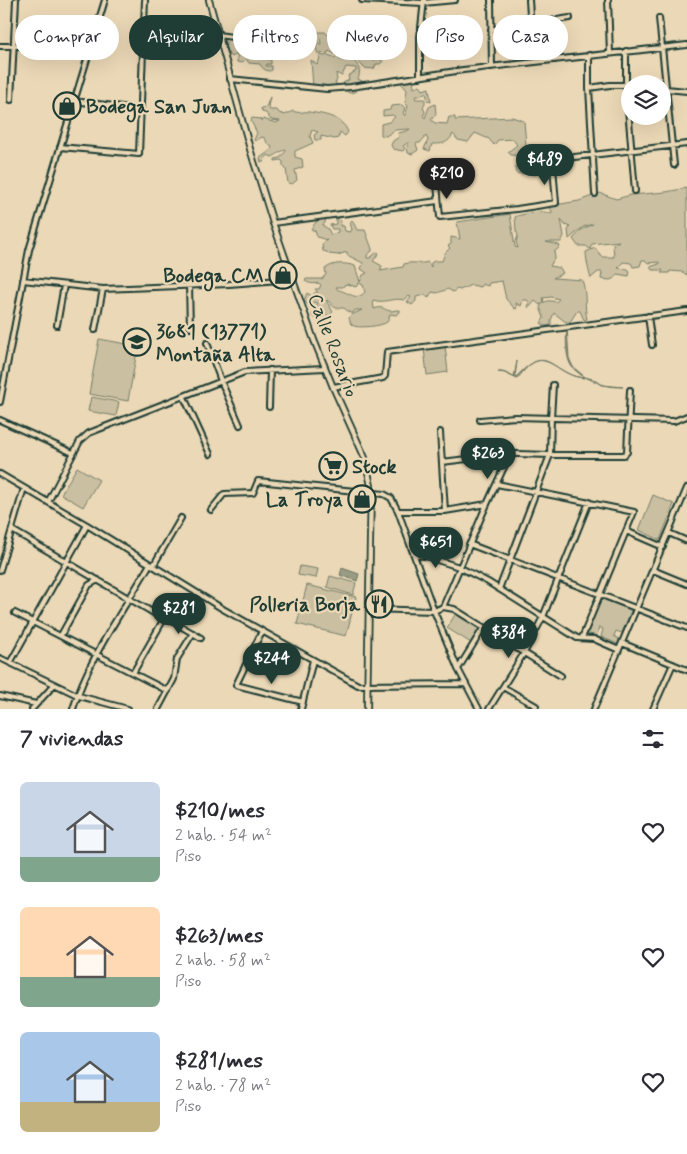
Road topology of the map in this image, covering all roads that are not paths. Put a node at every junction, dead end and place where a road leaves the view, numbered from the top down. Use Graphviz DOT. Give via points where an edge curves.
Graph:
graph roads {
  1 [pos="16,0"];
  2 [pos="105,0"];
  3 [pos="145,0"];
  4 [pos="209,0"];
  5 [pos="362,0"];
  6 [pos="455,0"];
  7 [pos="491,0"];
  8 [pos="529,0"];
  9 [pos="608,0"];
  10 [pos="424,2"];
  11 [pos="100,15"];
  12 [pos="213,15"];
  13 [pos="529,15"];
  14 [pos="659,18"];
  15 [pos="491,30"];
  16 [pos="687,45"];
  17 [pos="0,46"];
  18 [pos="14,46"];
  19 [pos="662,48"];
  20 [pos="626,51"];
  21 [pos="223,53"];
  22 [pos="610,53"];
  23 [pos="589,55"];
  24 [pos="568,58"];
  25 [pos="86,60"];
  26 [pos="555,60"];
  27 [pos="492,67"];
  28 [pos="626,75"];
  29 [pos="665,75"];
  30 [pos="420,77"];
  31 [pos="230,79"];
  32 [pos="621,85"];
  33 [pos="588,88"];
  34 [pos="671,90"];
  35 [pos="687,91"];
  36 [pos="11,100"];
  37 [pos="74,101"];
  38 [pos="130,108"];
  39 [pos="630,125"];
  40 [pos="670,125"];
  41 [pos="687,144"];
  42 [pos="672,146"];
  43 [pos="60,147"];
  44 [pos="632,150"];
  45 [pos="594,154"];
  46 [pos="674,165"];
  47 [pos="437,184"];
  48 [pos="635,191"];
  49 [pos="595,194"];
  50 [pos="438,201"];
  51 [pos="273,222"];
  52 [pos="292,279"];
  53 [pos="23,280"];
  54 [pos="64,284"];
  55 [pos="189,285"];
  56 [pos="102,289"];
  57 [pos="686,311"];
  58 [pos="648,316"];
  59 [pos="687,318"];
  60 [pos="57,325"];
  61 [pos="190,328"];
  62 [pos="95,330"];
  63 [pos="207,343"];
  64 [pos="652,345"];
  65 [pos="325,368"];
  66 [pos="270,370"];
  67 [pos="221,382"];
  68 [pos="553,385"];
  69 [pos="333,387"];
  70 [pos="630,390"];
  71 [pos="184,397"];
  72 [pos="0,402"];
  73 [pos="269,407"];
  74 [pos="687,416"];
  75 [pos="551,418"];
  76 [pos="0,420"];
  77 [pos="480,420"];
  78 [pos="628,420"];
  79 [pos="240,425"];
  80 [pos="440,432"];
  81 [pos="73,453"];
  82 [pos="210,454"];
  83 [pos="510,454"];
  84 [pos="550,455"];
  85 [pos="442,462"];
  86 [pos="0,474"];
  87 [pos="497,484"];
  88 [pos="24,488"];
  89 [pos="687,488"];
  90 [pos="537,492"];
  91 [pos="371,493"];
  92 [pos="685,497"];
  93 [pos="48,502"];
  94 [pos="589,502"];
  95 [pos="488,504"];
  96 [pos="478,506"];
  97 [pos="211,510"];
  98 [pos="398,511"];
  99 [pos="445,512"];
  100 [pos="484,512"];
  101 [pos="181,518"];
  102 [pos="87,525"];
  103 [pos="12,530"];
  104 [pos="626,531"];
  105 [pos="669,533"];
  106 [pos="687,541"];
  107 [pos="469,544"];
  108 [pos="663,546"];
  109 [pos="414,555"];
  110 [pos="511,559"];
  111 [pos="67,561"];
  112 [pos="151,565"];
  113 [pos="460,567"];
  114 [pos="0,570"];
  115 [pos="653,570"];
  116 [pos="86,573"];
  117 [pos="560,578"];
  118 [pos="98,580"];
  119 [pos="687,584"];
  120 [pos="89,586"];
  121 [pos="499,589"];
  122 [pos="600,593"];
  123 [pos="130,599"];
  124 [pos="443,607"];
  125 [pos="637,608"];
  126 [pos="369,609"];
  127 [pos="434,611"];
  128 [pos="15,613"];
  129 [pos="543,617"];
  130 [pos="164,619"];
  131 [pos="33,621"];
  132 [pos="484,627"];
  133 [pos="687,628"];
  134 [pos="262,631"];
  135 [pos="193,633"];
  136 [pos="61,635"];
  137 [pos="201,638"];
  138 [pos="582,638"];
  139 [pos="622,643"];
  140 [pos="619,650"];
  141 [pos="524,653"];
  142 [pos="97,655"];
  143 [pos="0,658"];
  144 [pos="313,660"];
  145 [pos="10,663"];
  146 [pos="673,664"];
  147 [pos="458,669"];
  148 [pos="687,670"];
  149 [pos="132,673"];
  150 [pos="561,676"];
  151 [pos="466,684"];
  152 [pos="54,685"];
  153 [pos="367,686"];
  154 [pos="503,687"];
  155 [pos="168,691"];
  156 [pos="78,695"];
  157 [pos="0,696"];
  158 [pos="303,702"];
  159 [pos="36,704"];
  160 [pos="536,706"];
  161 [pos="115,708"];
  162 [pos="32,709"];
  163 [pos="74,709"];
  164 [pos="128,709"];
  165 [pos="158,709"];
  166 [pos="301,709"];
  167 [pos="367,709"];
  168 [pos="479,709"];
  169 [pos="489,709"];
  170 [pos="594,709"];
  171 [pos="653,709"];
  1 -- 18 [label="street"];
  2 -- 11 [label="street"];
  3 -- 43 [label="street" via="139,154"];
  4 -- 12 [label="main road, Calle Rosario"];
  5 -- 10 [label="street"];
  6 -- 10 [label="street"];
  7 -- 15 [label="street"];
  8 -- 13 [label="street"];
  9 -- 22 [label="street"];
  10 -- 30 [label="street"];
  14 -- 19 [label="street"];
  15 -- 27 [label="street"];
  16 -- 19 [label="street"];
  17 -- 18 [label="street"];
  18 -- 36 [label="street"];
  19 -- 20 [label="street"];
  19 -- 29 [label="street"];
  20 -- 22 [label="street"];
  20 -- 28 [label="street"];
  21 -- 31 [label="main road, Calle Rosario"];
  22 -- 23 [label="street"];
  23 -- 24 [label="street"];
  23 -- 33 [label="street"];
  25 -- 37 [label="street"];
  26 -- 27 [label="street"];
  27 -- 30 [label="street"];
  30 -- 31 [label="street" via="327,89"];
  31 -- 51 [label="main road, Calle Rosario"];
  32 -- 33 [label="street"];
  33 -- 45 [label="street"];
  34 -- 35 [label="street"];
  37 -- 38 [label="street"];
  37 -- 43 [label="street"];
  39 -- 44 [label="street"];
  40 -- 42 [label="street"];
  41 -- 42 [label="street"];
  42 -- 44 [label="street"];
  42 -- 46 [label="street"];
  43 -- 53 [label="street"];
  44 -- 45 [label="street"];
  44 -- 48 [label="street"];
  45 -- 49 [label="street"];
  45 -- 50 [label="street" via="555,160 556,203 440,217"];
  47 -- 50 [label="street"];
  50 -- 51 [label="street"];
  51 -- 52 [label="main road, Calle Rosario"];
  52 -- 55 [label="street"];
  52 -- 65 [label="main road, Calle Rosario"];
  53 -- 54 [label="street"];
  53 -- 72 [label="street"];
  54 -- 56 [label="street"];
  54 -- 60 [label="street"];
  55 -- 56 [label="street"];
  55 -- 61 [label="street"];
  56 -- 62 [label="street"];
  57 -- 58 [label="street"];
  57 -- 59 [label="street"];
  58 -- 64 [label="street"];
  58 -- 69 [label="street" via="387,352 383,378"];
  63 -- 67 [label="street"];
  65 -- 66 [label="street"];
  65 -- 69 [label="main road, Calle Rosario"];
  66 -- 67 [label="street" via="245,372"];
  66 -- 73 [label="street"];
  67 -- 71 [label="street"];
  67 -- 79 [label="street"];
  68 -- 75 [label="street"];
  69 -- 91 [label="main road, Calle Rosario" via="365,458"];
  70 -- 78 [label="street"];
  71 -- 81 [label="street" via="89,434 82,438"];
  71 -- 82 [label="street"];
  74 -- 78 [label="street" via="674,421"];
  75 -- 77 [label="street"];
  75 -- 78 [label="street"];
  75 -- 84 [label="street"];
  76 -- 81 [label="street"];
  78 -- 84 [label="street" via="627,452 624,455"];
  80 -- 85 [label="street"];
  81 -- 93 [label="street"];
  83 -- 84 [label="street"];
  83 -- 85 [label="street" via="483,453 475,458"];
  83 -- 87 [label="street"];
  84 -- 90 [label="street"];
  85 -- 99 [label="street"];
  86 -- 88 [label="street"];
  87 -- 90 [label="street"];
  87 -- 95 [label="street"];
  88 -- 93 [label="street"];
  88 -- 103 [label="street"];
  89 -- 92 [label="street"];
  90 -- 94 [label="street"];
  90 -- 110 [label="street"];
  91 -- 97 [label="street" via="258,481 253,494 224,494"];
  91 -- 98 [label="street" via="388,496"];
  91 -- 126 [label="main road, Calle Rosario"];
  92 -- 105 [label="street"];
  93 -- 102 [label="street"];
  94 -- 104 [label="street" via="634,512"];
  94 -- 117 [label="street"];
  95 -- 96 [label="street"];
  95 -- 100 [label="street"];
  96 -- 99 [label="street"];
  96 -- 100 [label="street"];
  98 -- 99 [label="street"];
  98 -- 109 [label="street"];
  100 -- 107 [label="street"];
  101 -- 112 [label="street"];
  102 -- 111 [label="street"];
  102 -- 112 [label="street"];
  103 -- 111 [label="street"];
  103 -- 114 [label="street"];
  104 -- 108 [label="street"];
  104 -- 122 [label="street"];
  105 -- 106 [label="street"];
  105 -- 108 [label="street"];
  107 -- 110 [label="street"];
  107 -- 113 [label="street"];
  108 -- 115 [label="street"];
  109 -- 113 [label="street"];
  109 -- 127 [label="street"];
  110 -- 117 [label="street"];
  110 -- 121 [label="street"];
  111 -- 116 [label="street"];
  111 -- 131 [label="street"];
  112 -- 123 [label="street"];
  112 -- 134 [label="street"];
  113 -- 121 [label="street"];
  113 -- 124 [label="street"];
  115 -- 119 [label="street"];
  115 -- 125 [label="street"];
  116 -- 118 [label="street"];
  116 -- 120 [label="street"];
  117 -- 122 [label="street"];
  117 -- 129 [label="street"];
  118 -- 120 [label="street"];
  118 -- 123 [label="street"];
  120 -- 136 [label="street"];
  121 -- 129 [label="street"];
  122 -- 125 [label="street"];
  122 -- 138 [label="street"];
  123 -- 130 [label="street"];
  123 -- 142 [label="street"];
  124 -- 127 [label="street"];
  124 -- 132 [label="street" via="454,609"];
  125 -- 133 [label="street"];
  125 -- 139 [label="street"];
  126 -- 127 [label="street"];
  126 -- 153 [label="main road, Calle Rosario"];
  127 -- 147 [label="street"];
  128 -- 131 [label="street"];
  129 -- 138 [label="street"];
  129 -- 141 [label="street"];
  130 -- 135 [label="street" via="166,617"];
  130 -- 149 [label="street"];
  131 -- 136 [label="street"];
  131 -- 145 [label="street"];
  132 -- 141 [label="street"];
  132 -- 147 [label="street"];
  134 -- 144 [label="street"];
  134 -- 158 [label="street" via="236,685"];
  135 -- 137 [label="street"];
  135 -- 155 [label="street" via="177,659 174,679"];
  136 -- 142 [label="street"];
  138 -- 140 [label="street"];
  139 -- 140 [label="street"];
  139 -- 146 [label="street"];
  140 -- 170 [label="street"];
  141 -- 150 [label="street"];
  141 -- 154 [label="street"];
  142 -- 149 [label="street"];
  142 -- 156 [label="street"];
  143 -- 145 [label="street"];
  144 -- 153 [label="street" via="358,685"];
  144 -- 158 [label="street"];
  145 -- 152 [label="street"];
  146 -- 148 [label="street"];
  146 -- 171 [label="street"];
  147 -- 151 [label="street"];
  149 -- 155 [label="street"];
  151 -- 153 [label="street"];
  151 -- 168 [label="street"];
  152 -- 156 [label="street"];
  152 -- 159 [label="street"];
  153 -- 167 [label="main road, Calle Rosario"];
  154 -- 160 [label="street"];
  154 -- 169 [label="street"];
  155 -- 165 [label="street"];
  156 -- 161 [label="street"];
  156 -- 163 [label="street"];
  157 -- 159 [label="street"];
  158 -- 166 [label="street"];
  159 -- 162 [label="street"];
  161 -- 164 [label="street"];
}
